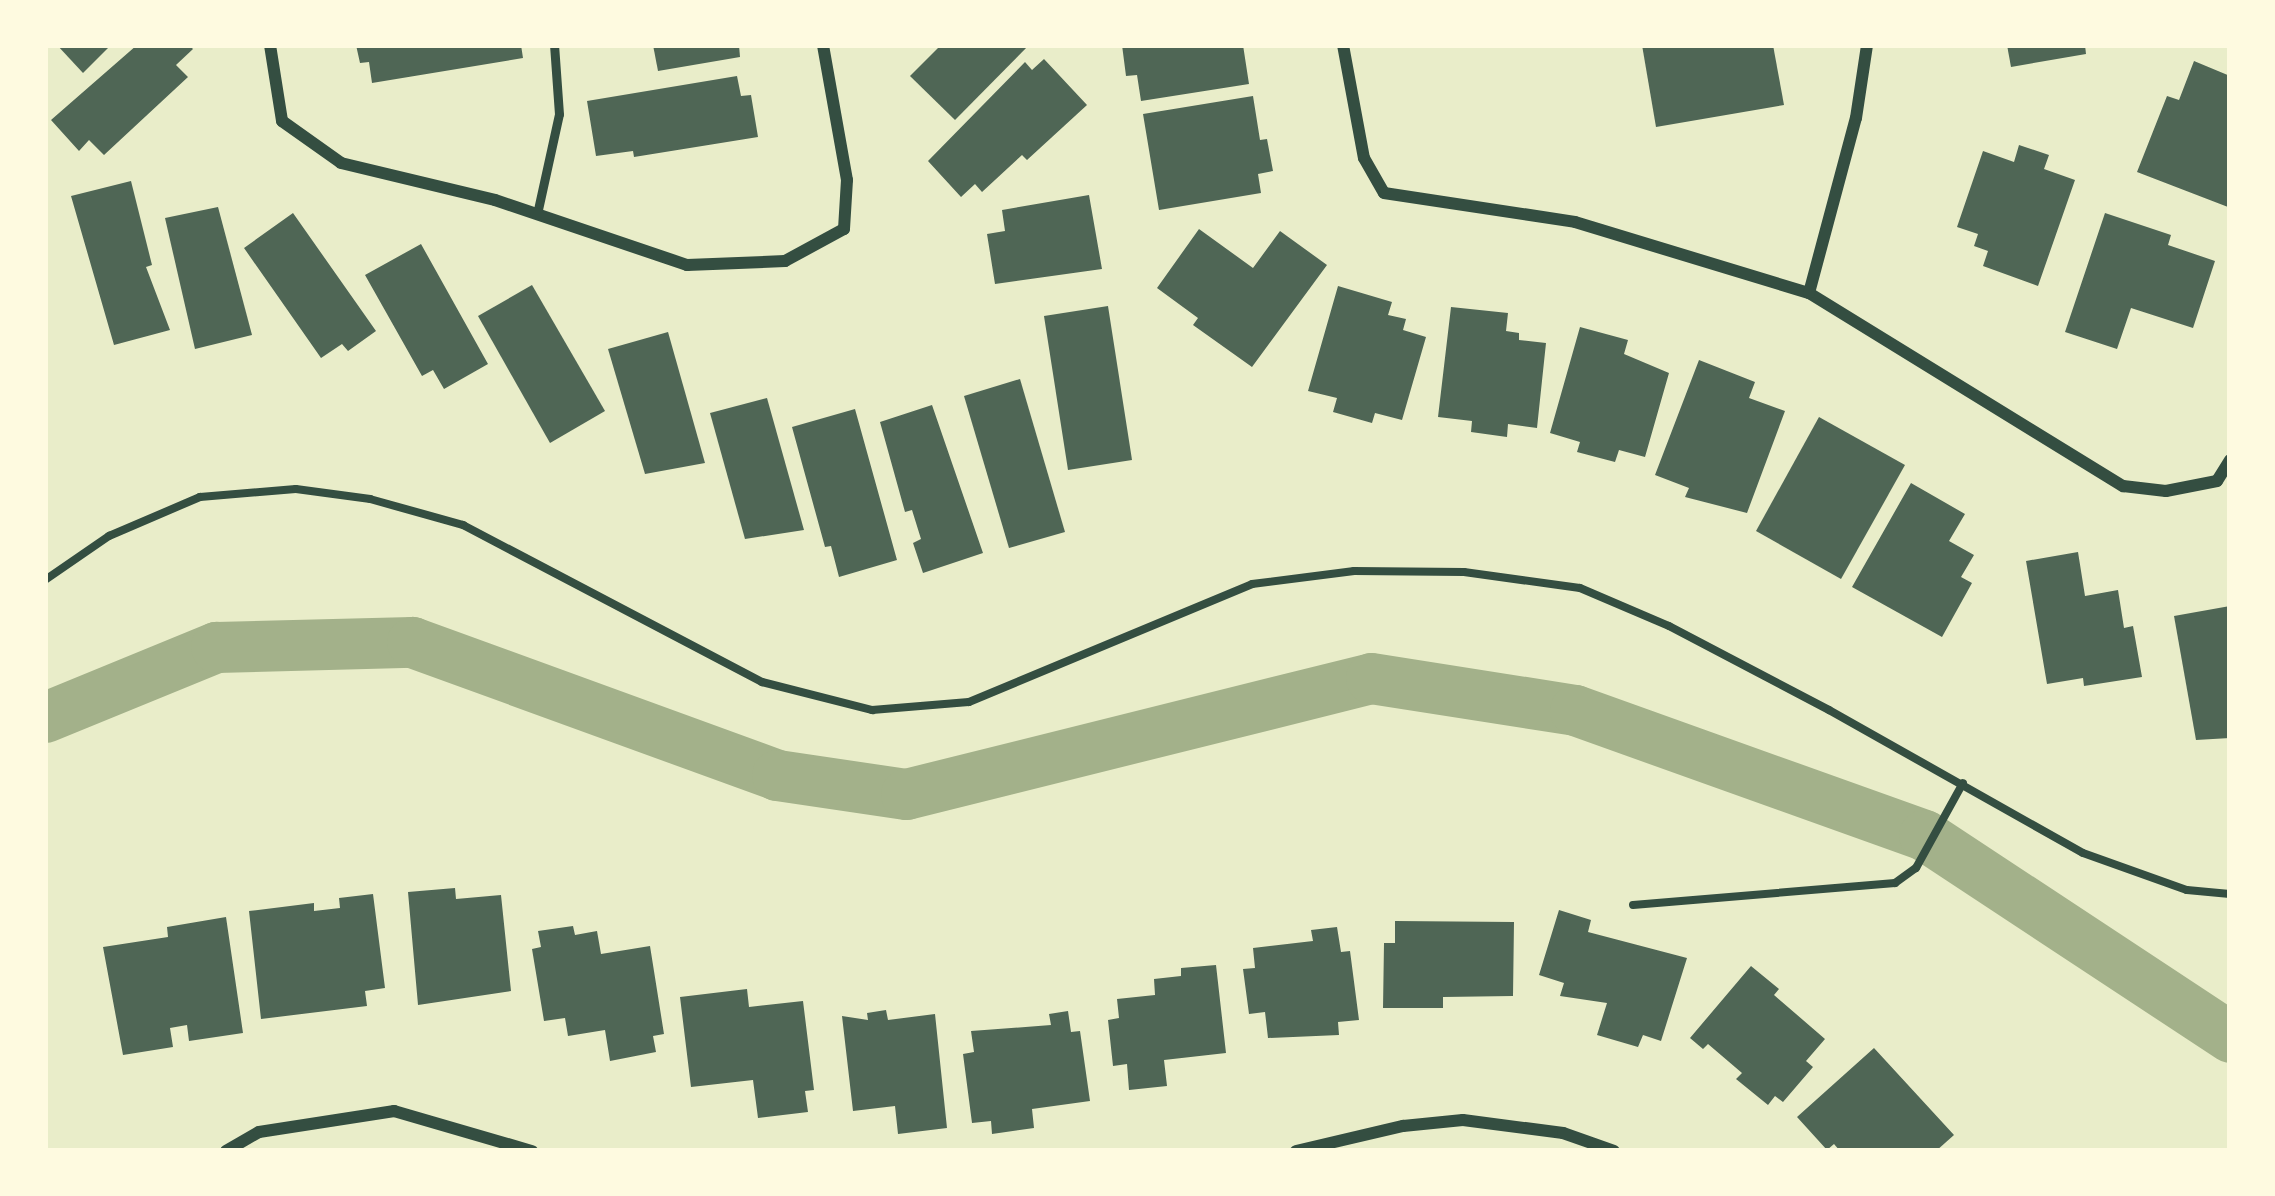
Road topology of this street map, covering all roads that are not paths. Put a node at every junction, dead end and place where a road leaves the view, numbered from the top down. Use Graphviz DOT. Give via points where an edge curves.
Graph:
graph roads {
  1 [pos="270,45"];
  2 [pos="554,45"];
  3 [pos="823,45"];
  4 [pos="1343,45"];
  5 [pos="1867,45"];
  6 [pos="537,214"];
  7 [pos="1809,293"];
  8 [pos="2230,460"];
  9 [pos="226,1151"];
  10 [pos="532,1151"];
  11 [pos="1296,1151"];
  12 [pos="1613,1151"];
  1 -- 6 [label="street" via="282,121 341,163"];
  2 -- 6 [label="lane" via="559,115"];
  3 -- 6 [label="street" via="847,180 844,229 810,251 785,260 687,265"];
  4 -- 7 [label="street" via="1364,158 1384,193 1575,221"];
  5 -- 7 [label="street"];
  7 -- 8 [label="street" via="2123,486 2166,491 2217,481"];
  9 -- 10 [label="street" via="260,1132 394,1111"];
  11 -- 12 [label="street" via="1463,1120 1563,1132"];
}
